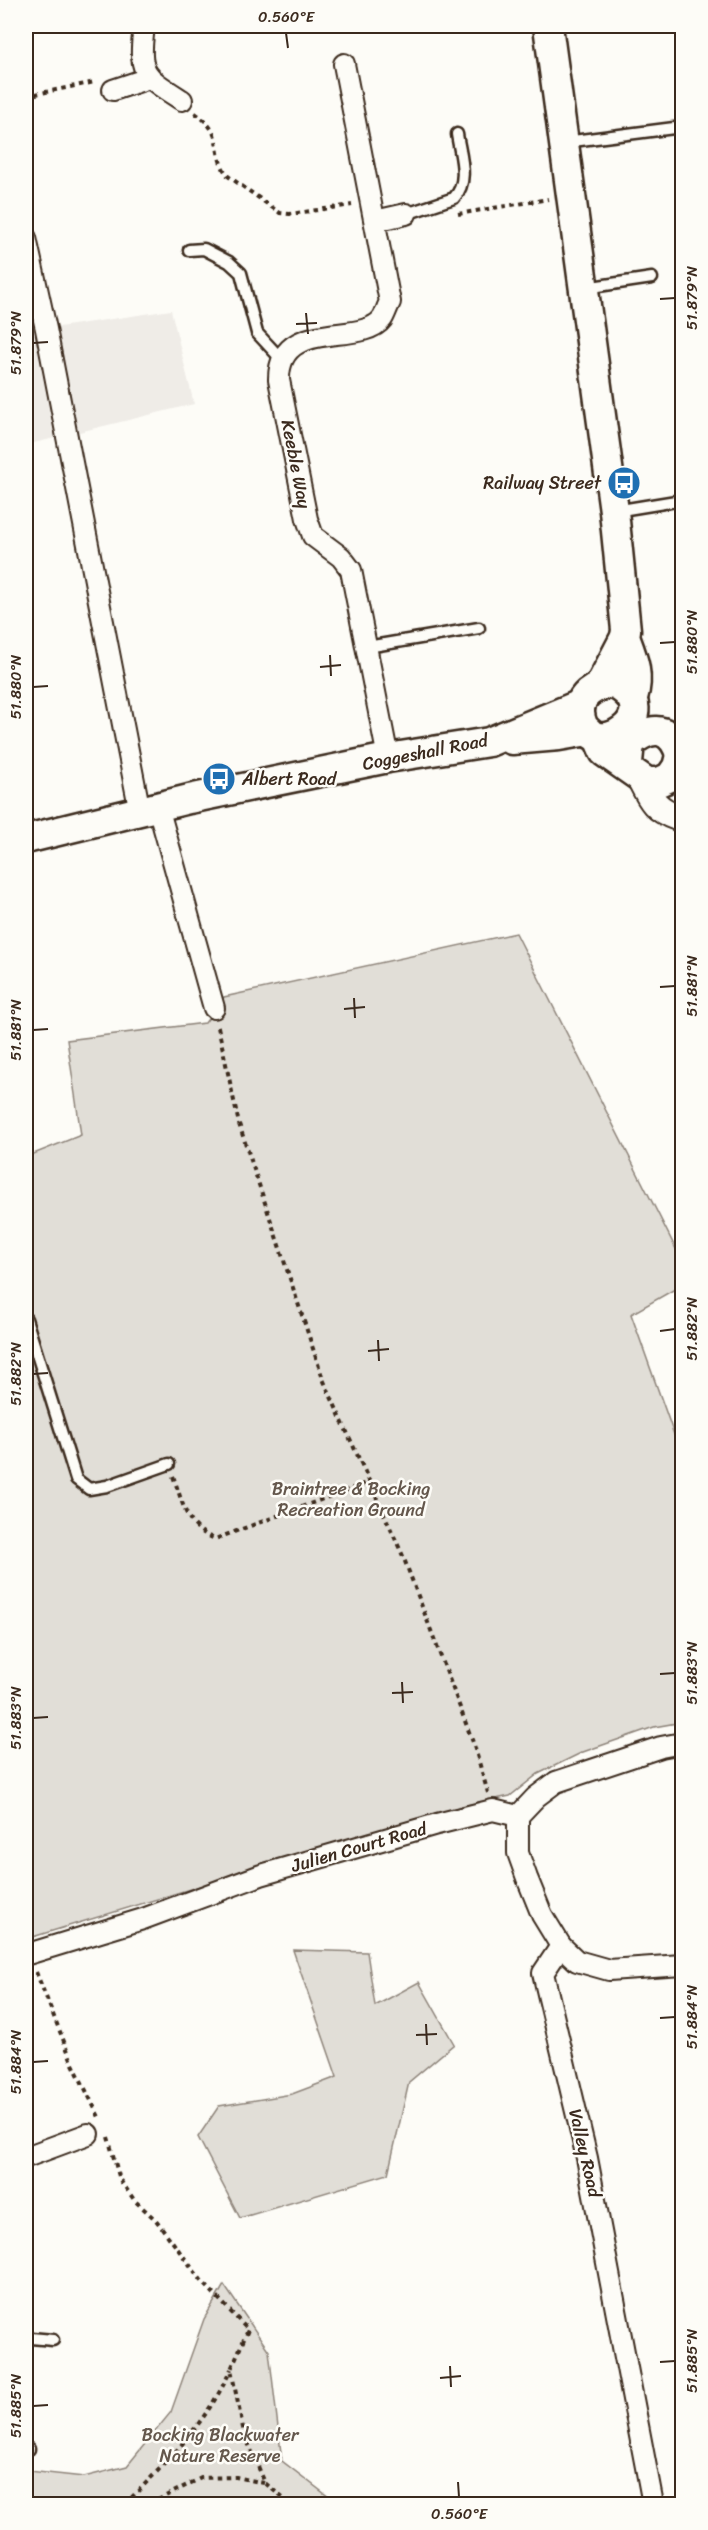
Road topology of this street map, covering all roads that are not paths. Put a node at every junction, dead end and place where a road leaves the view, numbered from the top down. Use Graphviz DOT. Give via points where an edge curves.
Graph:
graph roads {
  1 [pos="144,26"];
  2 [pos="548,26"];
  3 [pos="344,64"];
  4 [pos="149,78"];
  5 [pos="113,90"];
  6 [pos="182,100"];
  7 [pos="682,127"];
  8 [pos="457,134"];
  9 [pos="566,142"];
  10 [pos="373,212"];
  11 [pos="406,214"];
  12 [pos="26,238"];
  13 [pos="189,250"];
  14 [pos="652,278"];
  15 [pos="585,288"];
  16 [pos="283,361"];
  17 [pos="682,500"];
  18 [pos="614,511"];
  19 [pos="478,628"];
  20 [pos="625,637"];
  21 [pos="367,647"];
  22 [pos="591,694"];
  23 [pos="634,700"];
  24 [pos="593,735"];
  25 [pos="489,742"];
  26 [pos="674,745"];
  27 [pos="388,758"];
  28 [pos="636,775"];
  29 [pos="149,809"];
  30 [pos="680,822"];
  31 [pos="26,839"];
  32 [pos="214,1008"];
  33 [pos="26,1319"];
  34 [pos="169,1464"];
  35 [pos="682,1743"];
  36 [pos="518,1816"];
  37 [pos="561,1946"];
  38 [pos="27,1954"];
  39 [pos="682,1965"];
  40 [pos="98,2128"];
  41 [pos="26,2157"];
  42 [pos="53,2340"];
  43 [pos="26,2341"];
  44 [pos="654,2505"];
  1 -- 4 [label="street" via="142,59"];
  2 -- 9 [label="main road"];
  3 -- 10 [label="street"];
  4 -- 5 [label="street"];
  4 -- 6 [label="street"];
  7 -- 9 [label="lane"];
  8 -- 11 [label="lane" via="463,185 459,193"];
  9 -- 15 [label="main road"];
  10 -- 11 [label="street"];
  10 -- 16 [label="street" via="390,302 381,320 369,328 301,340"];
  12 -- 29 [label="street"];
  13 -- 16 [label="lane" via="204,249 241,273 257,333"];
  14 -- 15 [label="lane"];
  15 -- 18 [label="main road"];
  16 -- 21 [label="street, Keeble Way" via="279,380 307,519 312,536 341,557 351,570"];
  17 -- 18 [label="lane"];
  18 -- 20 [label="main road"];
  19 -- 21 [label="lane"];
  20 -- 22 [label="main road"];
  20 -- 23 [label="main road" via="636,668"];
  21 -- 27 [label="street, Keeble Way"];
  22 -- 23 [label="main road" via="614,684 627,690"];
  22 -- 24 [label="main road" via="581,719"];
  22 -- 25 [label="main road, Coggeshall Road"];
  23 -- 24 [label="main road" via="634,711 625,728 612,737"];
  23 -- 26 [label="main road" via="659,718"];
  24 -- 25 [label="main road"];
  24 -- 28 [label="main road" via="604,752"];
  25 -- 27 [label="main road, Coggeshall Road"];
  26 -- 28 [label="main road" via="659,782"];
  26 -- 28 [label="main road" via="644,732 630,743 627,761"];
  26 -- 30 [label="street"];
  27 -- 29 [label="main road, Coggeshall Road"];
  28 -- 30 [label="street" via="660,811"];
  29 -- 31 [label="main road, Coggeshall Road"];
  29 -- 32 [label="street"];
  33 -- 34 [label="lane" via="76,1479 89,1489"];
  35 -- 36 [label="street" via="556,1782"];
  36 -- 37 [label="street" via="518,1852 542,1915"];
  36 -- 38 [label="street, Julien Court Road" via="493,1810 261,1875 143,1919"];
  37 -- 39 [label="street" via="577,1961 609,1970"];
  37 -- 44 [label="street, Valley Road" via="543,1972 587,2158"];
  40 -- 41 [label="street"];
  42 -- 43 [label="lane"];
}
